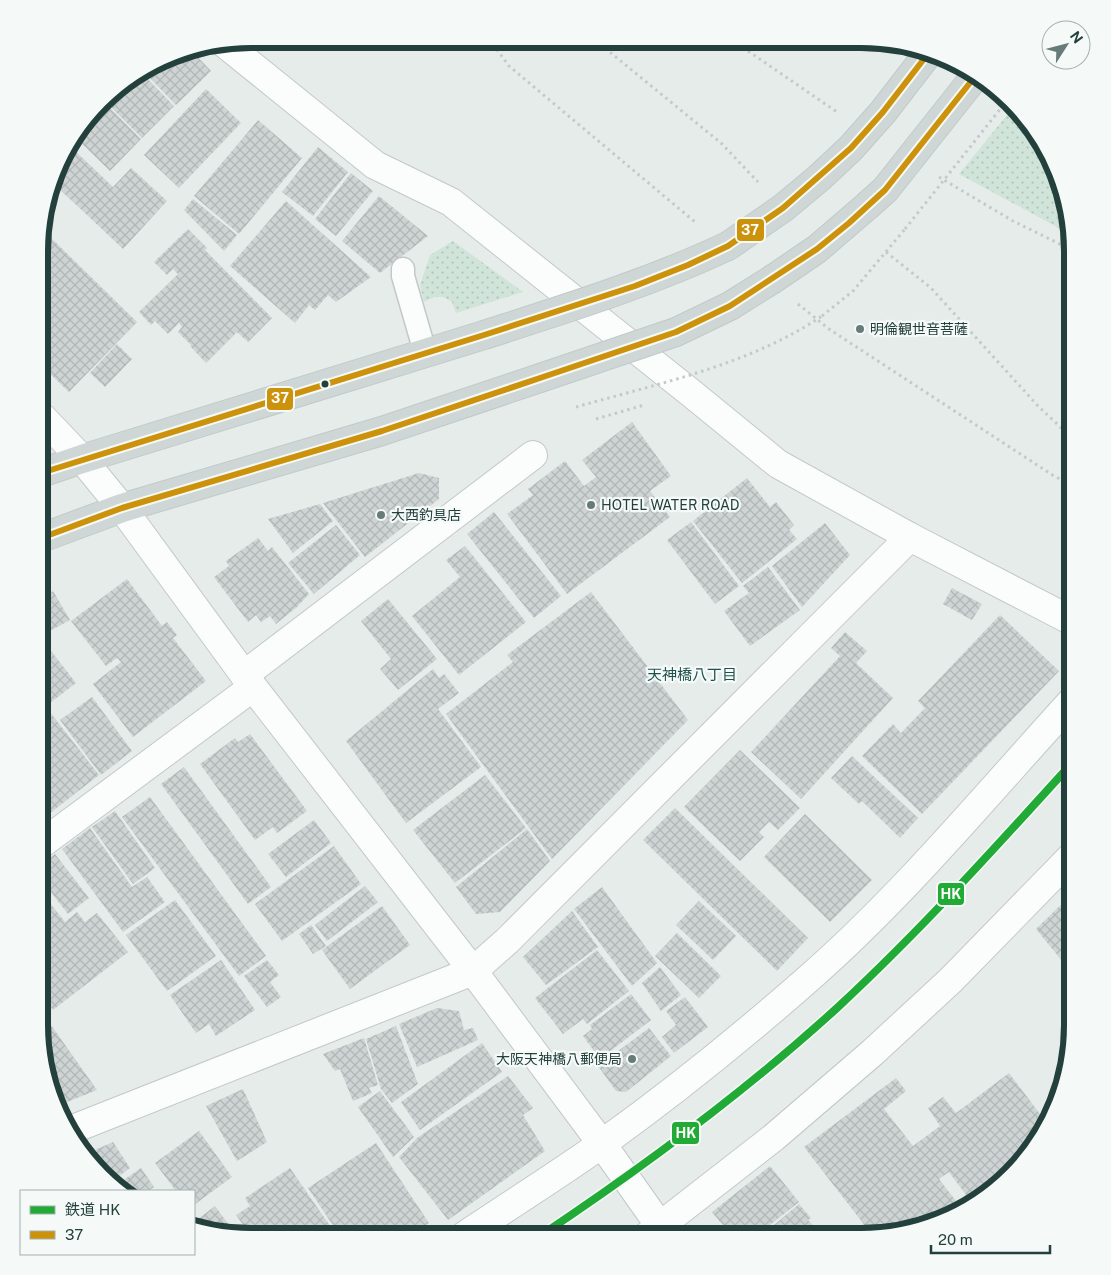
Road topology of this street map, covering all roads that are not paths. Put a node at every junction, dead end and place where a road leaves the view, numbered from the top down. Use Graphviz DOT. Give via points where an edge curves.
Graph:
graph roads {
  1 [pos="231,48"];
  2 [pos="925,58"];
  3 [pos="971,81"];
  4 [pos="403,269"];
  5 [pos="425,352"];
  6 [pos="48,423"];
  7 [pos="533,455"];
  8 [pos="82,459"];
  9 [pos="48,471"];
  10 [pos="122,508"];
  11 [pos="48,535"];
  12 [pos="910,537"];
  13 [pos="1064,617"];
  14 [pos="249,681"];
  15 [pos="1064,710"];
  16 [pos="48,839"];
  17 [pos="1064,864"];
  18 [pos="473,971"];
  19 [pos="76,1128"];
  20 [pos="609,1154"];
  21 [pos="655,1227"];
  22 [pos="478,1228"];
  1 -- 12 [label="street" via="375,164 451,202 778,464"];
  2 -- 5 [label="main road, bridge" via="852,148 783,208 728,246 635,286"];
  3 -- 10 [label="main road, bridge" via="885,190 817,249 730,306 676,332 540,378 382,430"];
  4 -- 5 [label="lane"];
  5 -- 8 [label="main road"];
  6 -- 8 [label="street"];
  7 -- 14 [label="street"];
  8 -- 9 [label="main road"];
  8 -- 10 [label="street"];
  10 -- 11 [label="main road"];
  10 -- 14 [label="street"];
  12 -- 13 [label="street"];
  12 -- 18 [label="street" via="514,934"];
  14 -- 16 [label="street"];
  14 -- 18 [label="street"];
  15 -- 20 [label="street" via="889,901 808,978 656,1104"];
  17 -- 21 [label="street" via="951,980 872,1053 773,1138"];
  18 -- 19 [label="street"];
  18 -- 20 [label="street"];
  20 -- 21 [label="street"];
  20 -- 22 [label="street"];
}
